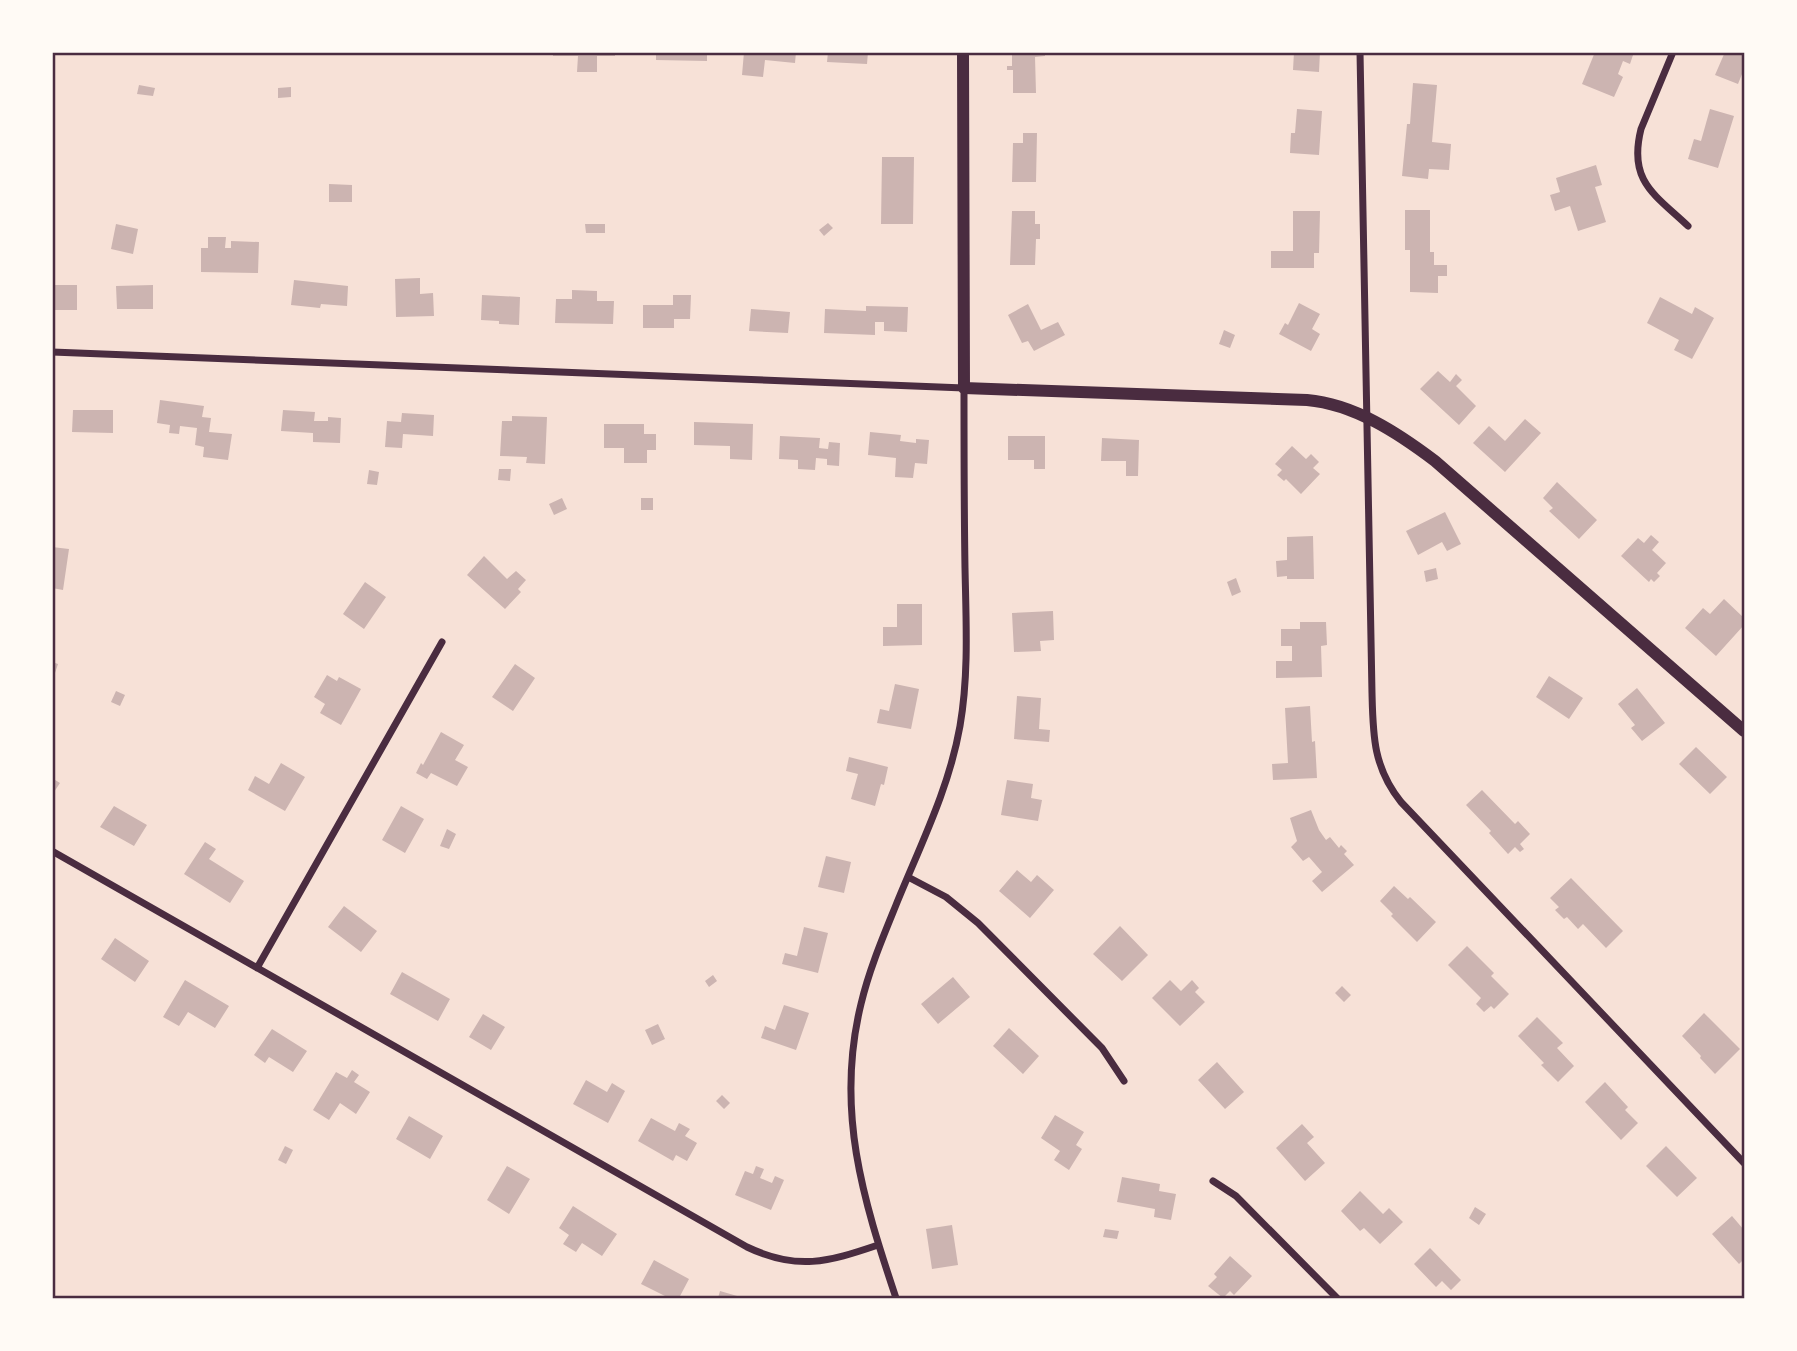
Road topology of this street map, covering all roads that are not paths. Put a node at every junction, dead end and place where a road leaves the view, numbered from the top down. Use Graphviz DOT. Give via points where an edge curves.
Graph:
graph roads {
  1 [pos="963,52"];
  2 [pos="1360,52"];
  3 [pos="1673,52"];
  4 [pos="1688,226"];
  5 [pos="52,352"];
  6 [pos="964,388"];
  7 [pos="1368,418"];
  8 [pos="442,642"];
  9 [pos="1745,731"];
  10 [pos="52,851"];
  11 [pos="908,877"];
  12 [pos="257,968"];
  13 [pos="1124,1081"];
  14 [pos="1745,1163"];
  15 [pos="1213,1181"];
  16 [pos="878,1245"];
  17 [pos="896,1298"];
  18 [pos="1337,1298"];
  1 -- 6 [label="street"];
  2 -- 7 [label="street"];
  3 -- 4 [label="street" via="1642,129 1638,162 1646,186"];
  5 -- 6 [label="street"];
  6 -- 7 [label="street" via="1307,400"];
  6 -- 11 [label="street" via="966,651 960,723 945,784"];
  7 -- 9 [label="street" via="1435,461"];
  7 -- 14 [label="street" via="1373,736 1384,776 1401,802"];
  8 -- 12 [label="street"];
  10 -- 12 [label="street"];
  11 -- 13 [label="street" via="978,923 1102,1048"];
  11 -- 16 [label="street" via="866,985 851,1065 853,1142"];
  12 -- 16 [label="street" via="761,1254 785,1261 818,1261"];
  15 -- 18 [label="street" via="1236,1196"];
  16 -- 17 [label="street"];
}
